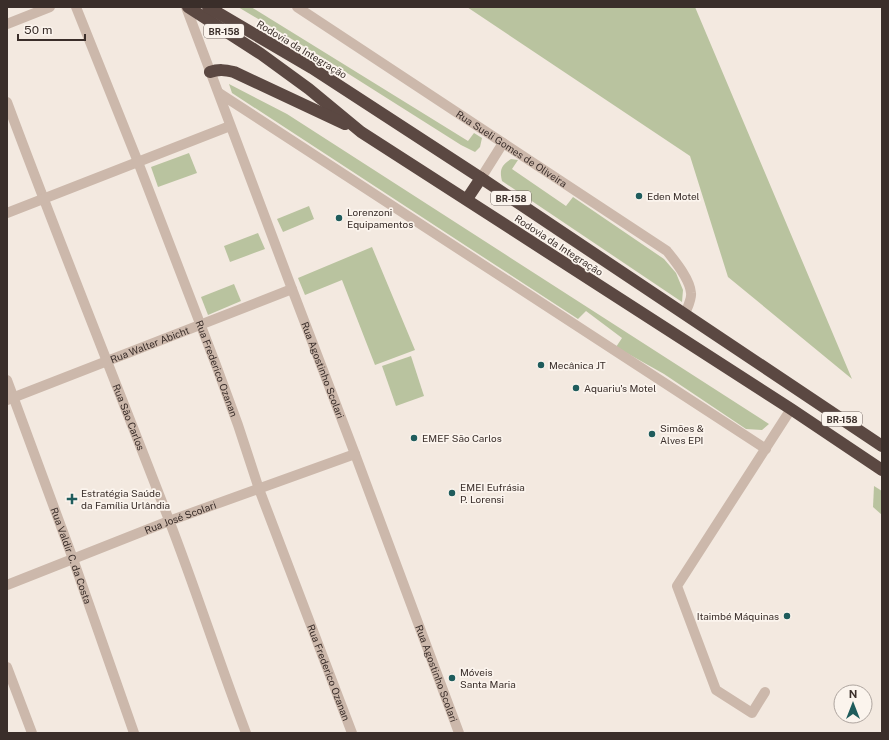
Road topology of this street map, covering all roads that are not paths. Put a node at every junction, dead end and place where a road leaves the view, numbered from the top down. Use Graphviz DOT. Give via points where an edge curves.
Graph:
graph roads {
  1 [pos="50,7"];
  2 [pos="76,7"];
  3 [pos="187,7"];
  4 [pos="208,7"];
  5 [pos="297,7"];
  6 [pos="7,24"];
  7 [pos="210,72"];
  8 [pos="219,93"];
  9 [pos="7,102"];
  10 [pos="230,126"];
  11 [pos="361,132"];
  12 [pos="503,143"];
  13 [pos="138,162"];
  14 [pos="481,178"];
  15 [pos="43,199"];
  16 [pos="467,199"];
  17 [pos="7,213"];
  18 [pos="292,289"];
  19 [pos="686,314"];
  20 [pos="200,325"];
  21 [pos="107,361"];
  22 [pos="7,380"];
  23 [pos="802,393"];
  24 [pos="10,399"];
  25 [pos="791,409"];
  26 [pos="882,446"];
  27 [pos="766,449"];
  28 [pos="355,454"];
  29 [pos="882,470"];
  30 [pos="259,489"];
  31 [pos="169,521"];
  32 [pos="73,559"];
  33 [pos="7,585"];
  34 [pos="7,667"];
  35 [pos="765,692"];
  36 [pos="32,733"];
  37 [pos="134,733"];
  38 [pos="246,733"];
  39 [pos="352,733"];
  40 [pos="459,733"];
  1 -- 6 [label="street"];
  2 -- 13 [label="street, Rua Frederico Ozanan"];
  3 -- 7 [label="street, Rua Agostinho Scolari"];
  3 -- 11 [label="highway, Rodovia da Integração / BR-158" via="261,54"];
  4 -- 14 [label="highway, Rodovia da Integração / BR-158" via="312,68"];
  5 -- 12 [label="street, Rua Sueli Gomes de Oliveira"];
  7 -- 8 [label="street, Rua Agostinho Scolari"];
  7 -- 11 [label="highway" via="234,72"];
  8 -- 10 [label="street, Rua Agostinho Scolari"];
  8 -- 27 [label="street"];
  9 -- 15 [label="street, Rua São Carlos"];
  10 -- 13 [label="street"];
  10 -- 18 [label="street, Rua Agostinho Scolari"];
  11 -- 16 [label="highway, Rodovia da Integração / BR-158"];
  12 -- 14 [label="street"];
  12 -- 19 [label="street, Rua Sueli Gomes de Oliveira" via="666,251 685,277 691,293"];
  13 -- 15 [label="street"];
  13 -- 20 [label="street, Rua Frederico Ozanan"];
  14 -- 16 [label="highway"];
  14 -- 19 [label="highway, Rodovia da Integração / BR-158"];
  15 -- 17 [label="street"];
  15 -- 21 [label="street, Rua São Carlos"];
  16 -- 25 [label="highway, Rodovia da Integração / BR-158"];
  18 -- 20 [label="street, Rua Walter Abicht"];
  18 -- 28 [label="street, Rua Agostinho Scolari"];
  19 -- 23 [label="highway, Rodovia da Integração / BR-158"];
  20 -- 21 [label="street, Rua Walter Abicht"];
  20 -- 30 [label="street, Rua Frederico Ozanan"];
  21 -- 24 [label="street, Rua Walter Abicht"];
  21 -- 31 [label="street, Rua São Carlos"];
  22 -- 24 [label="street, Rua Valdir C. da Costa"];
  23 -- 25 [label="highway"];
  23 -- 26 [label="highway, Rodovia da Integração / BR-158"];
  24 -- 32 [label="street, Rua Valdir C. da Costa"];
  25 -- 27 [label="street"];
  25 -- 29 [label="highway, Rodovia da Integração / BR-158"];
  27 -- 35 [label="street" via="677,586 716,690 752,713"];
  28 -- 30 [label="street, Rua José Scolari"];
  28 -- 40 [label="street, Rua Agostinho Scolari"];
  30 -- 31 [label="street, Rua José Scolari"];
  30 -- 39 [label="street, Rua Frederico Ozanan"];
  31 -- 32 [label="street, Rua José Scolari"];
  31 -- 38 [label="street, Rua São Carlos"];
  32 -- 33 [label="street, Rua José Scolari"];
  32 -- 37 [label="street, Rua Valdir C. da Costa"];
  34 -- 36 [label="street"];
}
